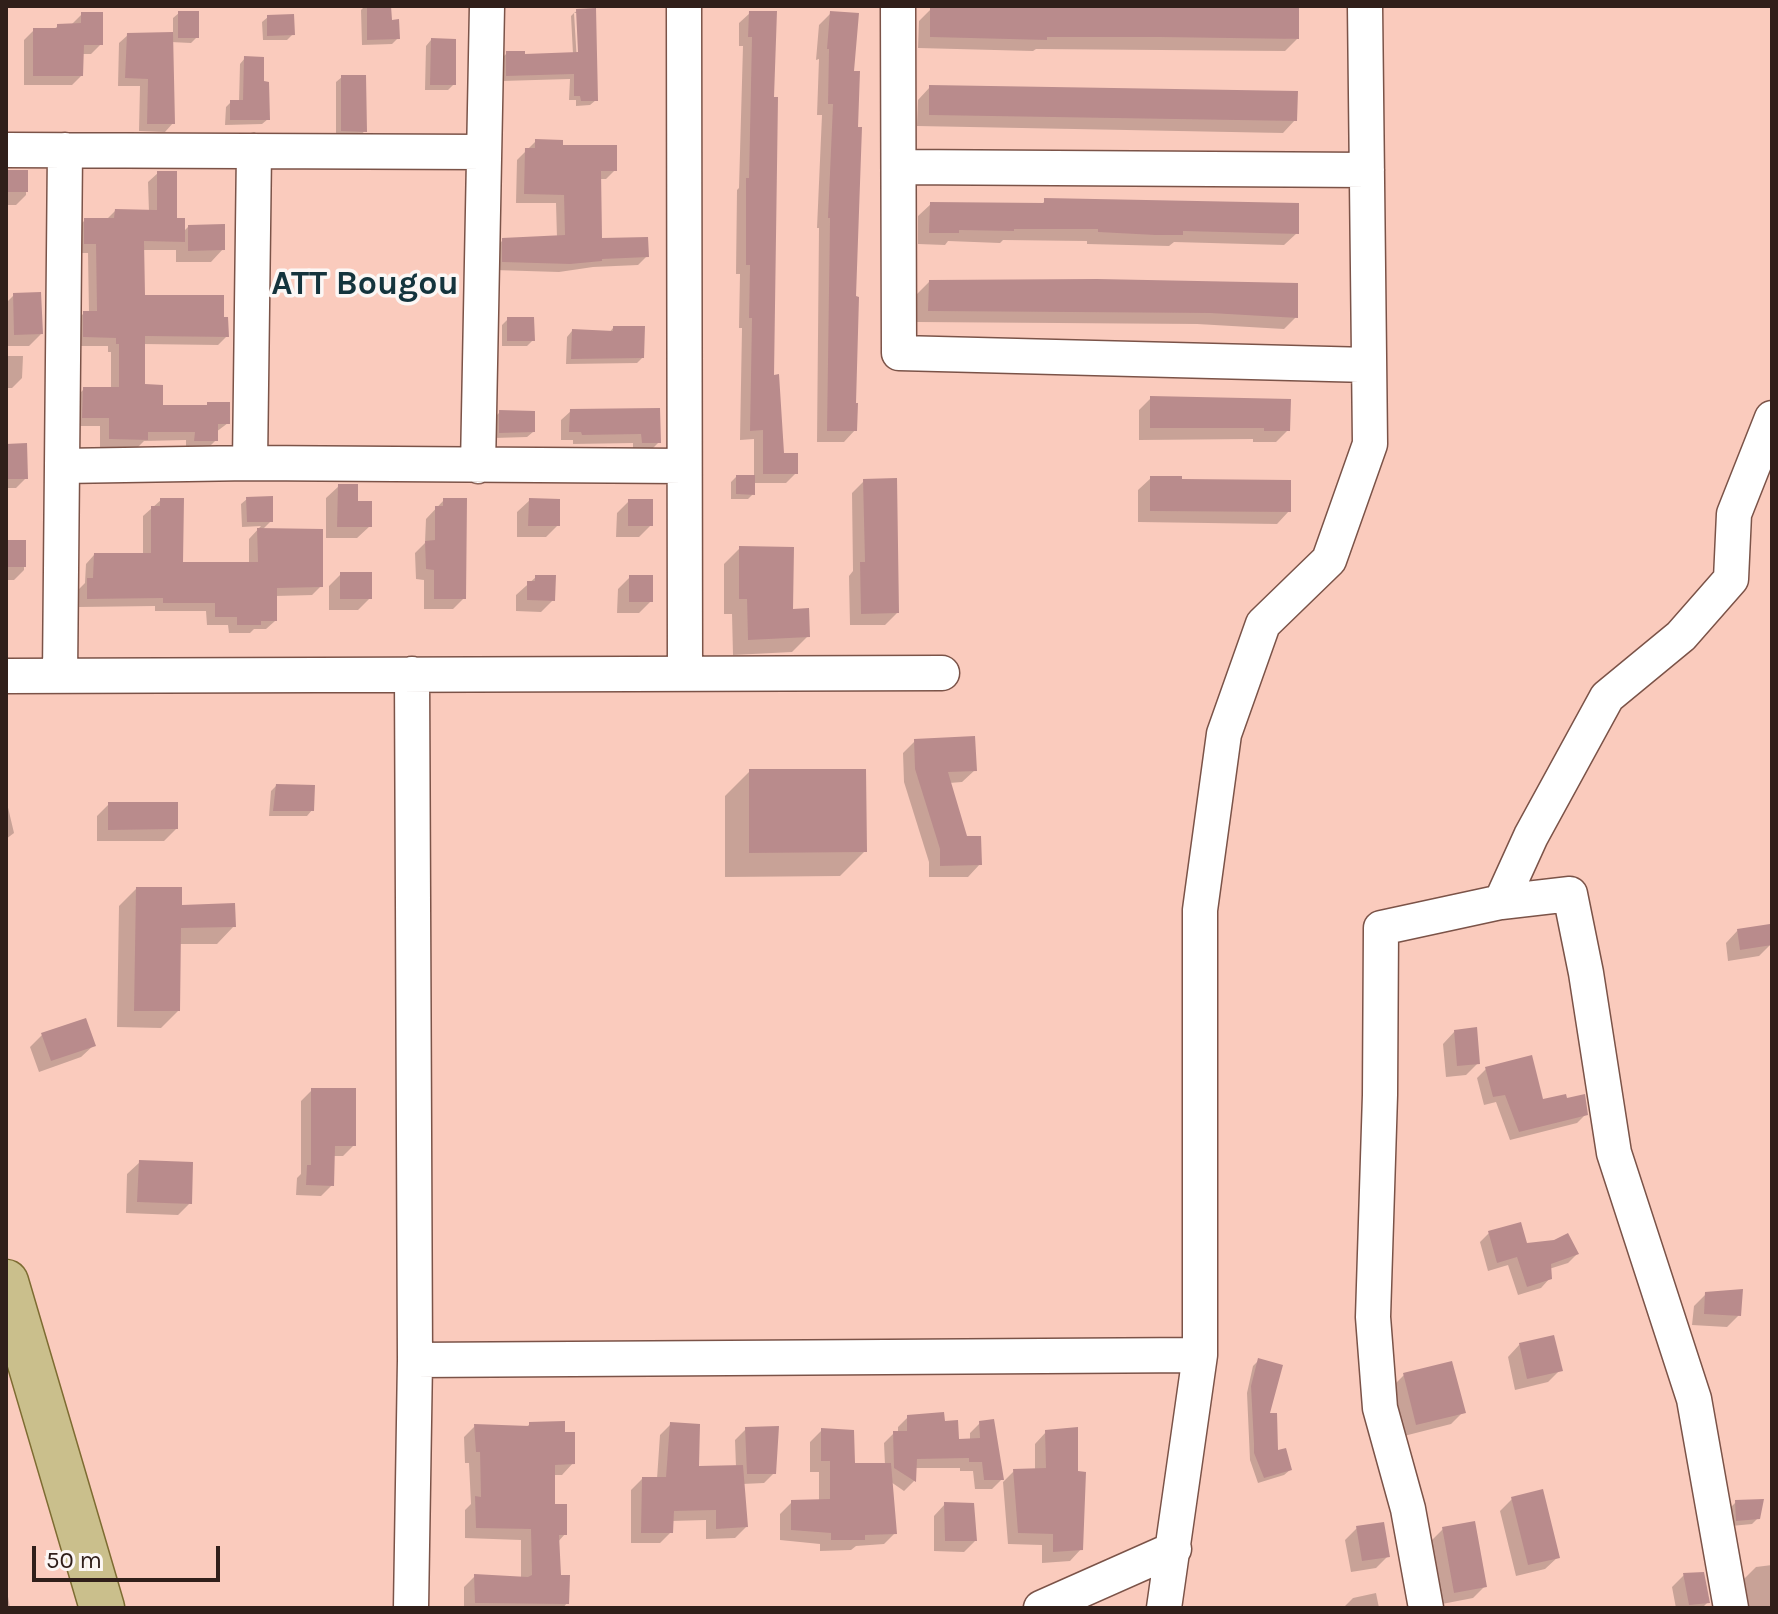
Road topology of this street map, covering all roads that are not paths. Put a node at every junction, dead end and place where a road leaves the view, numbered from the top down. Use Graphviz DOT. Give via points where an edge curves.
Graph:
graph roads {
  1 [pos="487,6"];
  2 [pos="684,6"];
  3 [pos="898,6"];
  4 [pos="1365,6"];
  5 [pos="6,150"];
  6 [pos="65,150"];
  7 [pos="254,151"];
  8 [pos="484,152"];
  9 [pos="899,167"];
  10 [pos="1367,170"];
  11 [pos="1369,365"];
  12 [pos="1772,418"];
  13 [pos="250,463"];
  14 [pos="62,466"];
  15 [pos="478,466"];
  16 [pos="683,466"];
  17 [pos="942,673"];
  18 [pos="412,674"];
  19 [pos="685,674"];
  20 [pos="60,675"];
  21 [pos="6,676"];
  22 [pos="1501,902"];
  23 [pos="6,1282"];
  24 [pos="1200,1355"];
  25 [pos="415,1360"];
  26 [pos="1174,1549"];
  27 [pos="102,1608"];
  28 [pos="411,1608"];
  29 [pos="1041,1608"];
  30 [pos="1164,1608"];
  31 [pos="1426,1608"];
  32 [pos="1731,1608"];
  1 -- 8 [label="street"];
  2 -- 16 [label="street"];
  3 -- 9 [label="street"];
  4 -- 10 [label="street"];
  5 -- 6 [label="street"];
  6 -- 7 [label="street"];
  6 -- 14 [label="street"];
  7 -- 8 [label="street"];
  7 -- 13 [label="street"];
  8 -- 15 [label="street"];
  9 -- 10 [label="street"];
  9 -- 11 [label="street" via="899,353"];
  10 -- 11 [label="street"];
  11 -- 24 [label="street" via="1370,444 1329,560 1263,624 1224,734 1200,910"];
  12 -- 22 [label="street" via="1734,514 1731,579 1681,636 1607,697"];
  13 -- 14 [label="street"];
  13 -- 15 [label="street"];
  14 -- 20 [label="street"];
  15 -- 16 [label="street"];
  16 -- 19 [label="street"];
  17 -- 19 [label="street"];
  18 -- 19 [label="street"];
  18 -- 20 [label="street"];
  18 -- 25 [label="street"];
  20 -- 21 [label="street"];
  22 -- 31 [label="street" via="1381,928 1373,1317 1380,1408 1408,1509"];
  22 -- 32 [label="street" via="1570,894 1614,1153 1694,1399"];
  23 -- 27 [label="main road"];
  24 -- 25 [label="street"];
  24 -- 26 [label="street"];
  25 -- 28 [label="street"];
  26 -- 29 [label="street"];
  26 -- 30 [label="street"];
}
